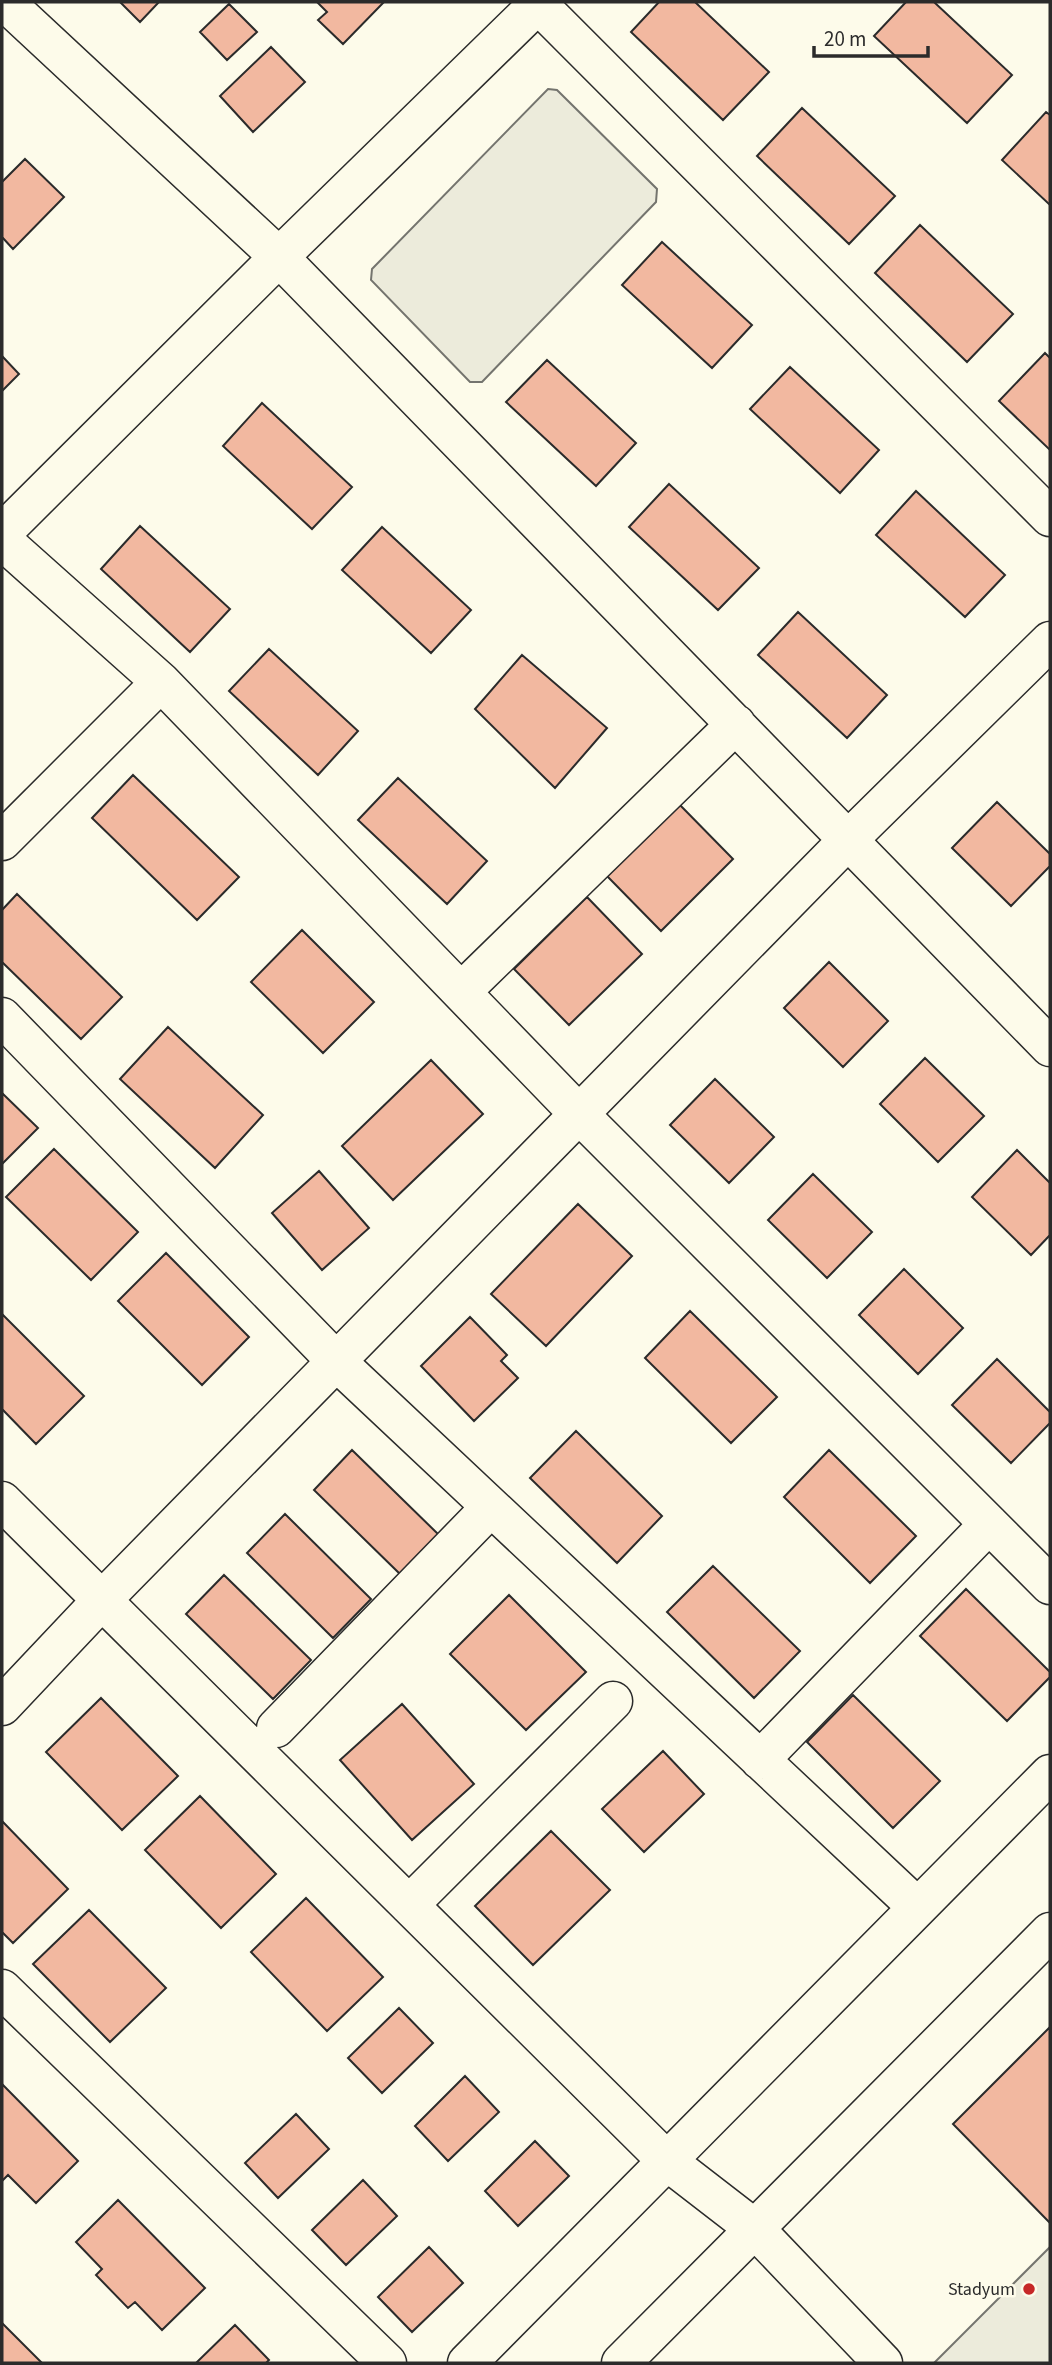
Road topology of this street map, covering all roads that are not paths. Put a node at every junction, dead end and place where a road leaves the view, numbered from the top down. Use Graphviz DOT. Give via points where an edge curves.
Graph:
graph roads {
  1 [pos="5,2"];
  2 [pos="538,2"];
  3 [pos="279,257"];
  4 [pos="1050,517"];
  5 [pos="2,533"];
  6 [pos="2,540"];
  7 [pos="1050,641"];
  8 [pos="161,682"];
  9 [pos="736,724"];
  10 [pos="848,840"];
  11 [pos="2,841"];
  12 [pos="461,992"];
  13 [pos="2,1017"];
  14 [pos="1050,1047"];
  15 [pos="579,1114"];
  16 [pos="336,1361"];
  17 [pos="2,1501"];
  18 [pos="491,1507"];
  19 [pos="989,1524"];
  20 [pos="1050,1585"];
  21 [pos="102,1600"];
  22 [pos="613,1701"];
  23 [pos="2,1706"];
  24 [pos="276,1728"];
  25 [pos="760,1759"];
  26 [pos="1050,1774"];
  27 [pos="409,1905"];
  28 [pos="917,1908"];
  29 [pos="1050,1933"];
  30 [pos="2,1989"];
  31 [pos="667,2161"];
  32 [pos="755,2229"];
  33 [pos="387,2363"];
  34 [pos="467,2363"];
  35 [pos="621,2363"];
  36 [pos="883,2363"];
  1 -- 3 [label="street"];
  2 -- 3 [label="street"];
  2 -- 4 [label="street"];
  3 -- 5 [label="street"];
  3 -- 9 [label="street"];
  6 -- 8 [label="street"];
  7 -- 10 [label="street"];
  8 -- 11 [label="street"];
  8 -- 12 [label="street"];
  9 -- 10 [label="street"];
  9 -- 12 [label="street"];
  10 -- 14 [label="street"];
  10 -- 15 [label="street"];
  12 -- 15 [label="street"];
  13 -- 16 [label="street"];
  15 -- 16 [label="street"];
  15 -- 19 [label="street"];
  16 -- 18 [label="street"];
  16 -- 21 [label="street"];
  17 -- 21 [label="street"];
  18 -- 24 [label="street"];
  18 -- 25 [label="street"];
  19 -- 20 [label="street"];
  19 -- 25 [label="street"];
  21 -- 23 [label="street"];
  21 -- 27 [label="street"];
  22 -- 27 [label="street"];
  25 -- 28 [label="street"];
  26 -- 28 [label="street"];
  27 -- 31 [label="street"];
  28 -- 31 [label="street"];
  29 -- 32 [label="street"];
  30 -- 33 [label="street"];
  31 -- 32 [label="street"];
  31 -- 34 [label="street"];
  32 -- 35 [label="street"];
  32 -- 36 [label="street"];
}
